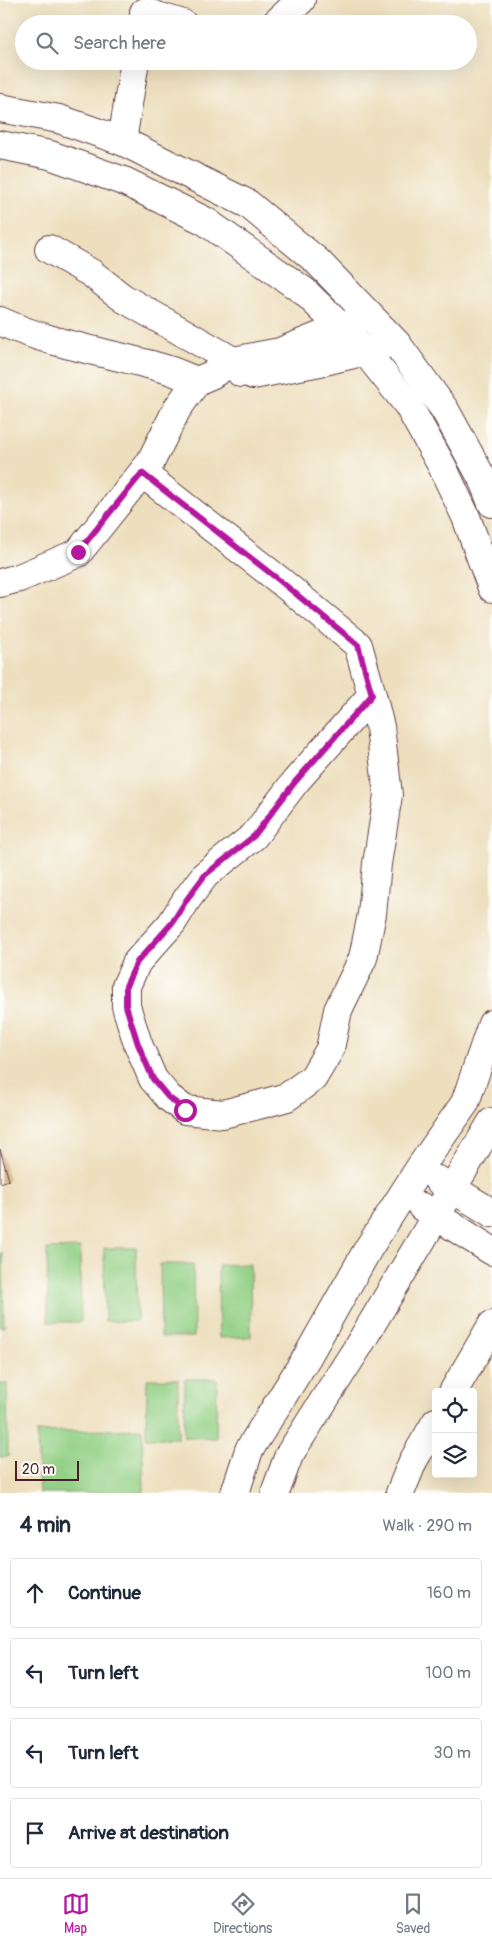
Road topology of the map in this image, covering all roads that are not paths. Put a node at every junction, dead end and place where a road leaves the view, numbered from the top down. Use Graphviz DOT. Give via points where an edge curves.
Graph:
graph roads {
  1 [pos="302,0"];
  2 [pos="285,15"];
  3 [pos="134,70"];
  4 [pos="0,108"];
  5 [pos="60,118"];
  6 [pos="122,140"];
  7 [pos="0,145"];
  8 [pos="50,155"];
  9 [pos="49,248"];
  10 [pos="371,316"];
  11 [pos="0,321"];
  12 [pos="341,328"];
  13 [pos="397,344"];
  14 [pos="364,350"];
  15 [pos="221,373"];
  16 [pos="142,473"];
  17 [pos="492,503"];
  18 [pos="0,583"];
  19 [pos="492,588"];
  20 [pos="372,695"];
  21 [pos="492,1024"];
  22 [pos="492,1122"];
  23 [pos="420,1170"];
  24 [pos="453,1189"];
  25 [pos="404,1195"];
  26 [pos="492,1213"];
  27 [pos="436,1216"];
  28 [pos="492,1251"];
  29 [pos="492,1325"];
  30 [pos="455,1388"];
  31 [pos="432,1429"];
  32 [pos="235,1493"];
  33 [pos="275,1493"];
  34 [pos="400,1493"];
  1 -- 2 [label="street"];
  3 -- 6 [label="street"];
  4 -- 5 [label="street"];
  5 -- 6 [label="street"];
  5 -- 8 [label="street"];
  6 -- 10 [label="street" via="248,204 317,261"];
  7 -- 8 [label="street"];
  8 -- 12 [label="street" via="126,182 205,221 305,292"];
  9 -- 15 [label="street" via="90,273"];
  10 -- 12 [label="street"];
  10 -- 13 [label="street"];
  11 -- 15 [label="street" via="54,340 163,368"];
  12 -- 14 [label="street"];
  12 -- 15 [label="street"];
  13 -- 14 [label="street"];
  13 -- 17 [label="street" via="444,410 482,478"];
  14 -- 15 [label="street" via="325,361"];
  14 -- 19 [label="street" via="408,405 434,450 466,517"];
  15 -- 16 [label="street" via="178,409"];
  16 -- 18 [label="street" via="78,552"];
  16 -- 20 [label="street" via="358,645"];
  20 -- 20 [label="street" via="380,727 388,795 363,958 338,1010 330,1049 313,1078 287,1097 223,1114 185,1110 153,1079 126,1006 126,986 137,962 172,923 205,875 254,836 295,782"];
  21 -- 23 [label="street" via="465,1103"];
  22 -- 24 [label="street"];
  23 -- 24 [label="street"];
  23 -- 25 [label="street"];
  24 -- 26 [label="street"];
  24 -- 27 [label="street"];
  25 -- 27 [label="street"];
  25 -- 32 [label="street" via="368,1249 307,1357 249,1450"];
  27 -- 28 [label="street"];
  27 -- 33 [label="street" via="289,1455"];
  29 -- 30 [label="street"];
  31 -- 34 [label="street" via="413,1461"];
}
